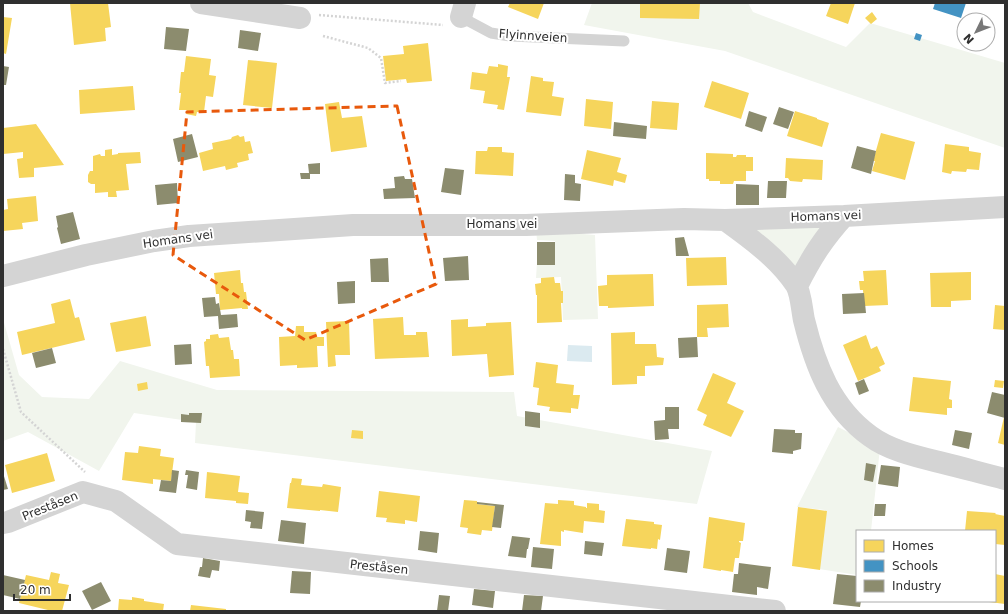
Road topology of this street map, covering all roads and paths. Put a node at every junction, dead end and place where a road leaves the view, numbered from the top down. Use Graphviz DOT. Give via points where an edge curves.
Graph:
graph roads {
  1 [pos="201,3"];
  2 [pos="463,10"];
  3 [pos="300,18"];
  4 [pos="323,36"];
  5 [pos="624,41"];
  6 [pos="401,81"];
  7 [pos="1005,207"];
  8 [pos="844,216"];
  9 [pos="725,220"];
  10 [pos="3,276"];
  11 [pos="797,286"];
  12 [pos="3,349"];
  13 [pos="87,474"];
  14 [pos="1005,479"];
  15 [pos="3,523"];
  16 [pos="775,611"];
  1 -- 3 [label="street"];
  2 -- 3 [label="path" via="453,26 322,14"];
  2 -- 5 [label="lane, Flyinnveien" via="491,33"];
  4 -- 6 [label="path" via="368,48 381,58 385,83"];
  7 -- 8 [label="street, Homans vei"];
  8 -- 9 [label="street, Homans vei"];
  8 -- 11 [label="street" via="826,236"];
  9 -- 10 [label="street, Homans vei" via="526,225 353,225 189,236 154,241"];
  9 -- 11 [label="street" via="757,243"];
  11 -- 14 [label="street" via="816,362 843,412 870,436 900,452"];
  12 -- 13 [label="path" via="21,412"];
  15 -- 16 [label="street, Preståsen" via="83,492 116,501 177,544"];
}
